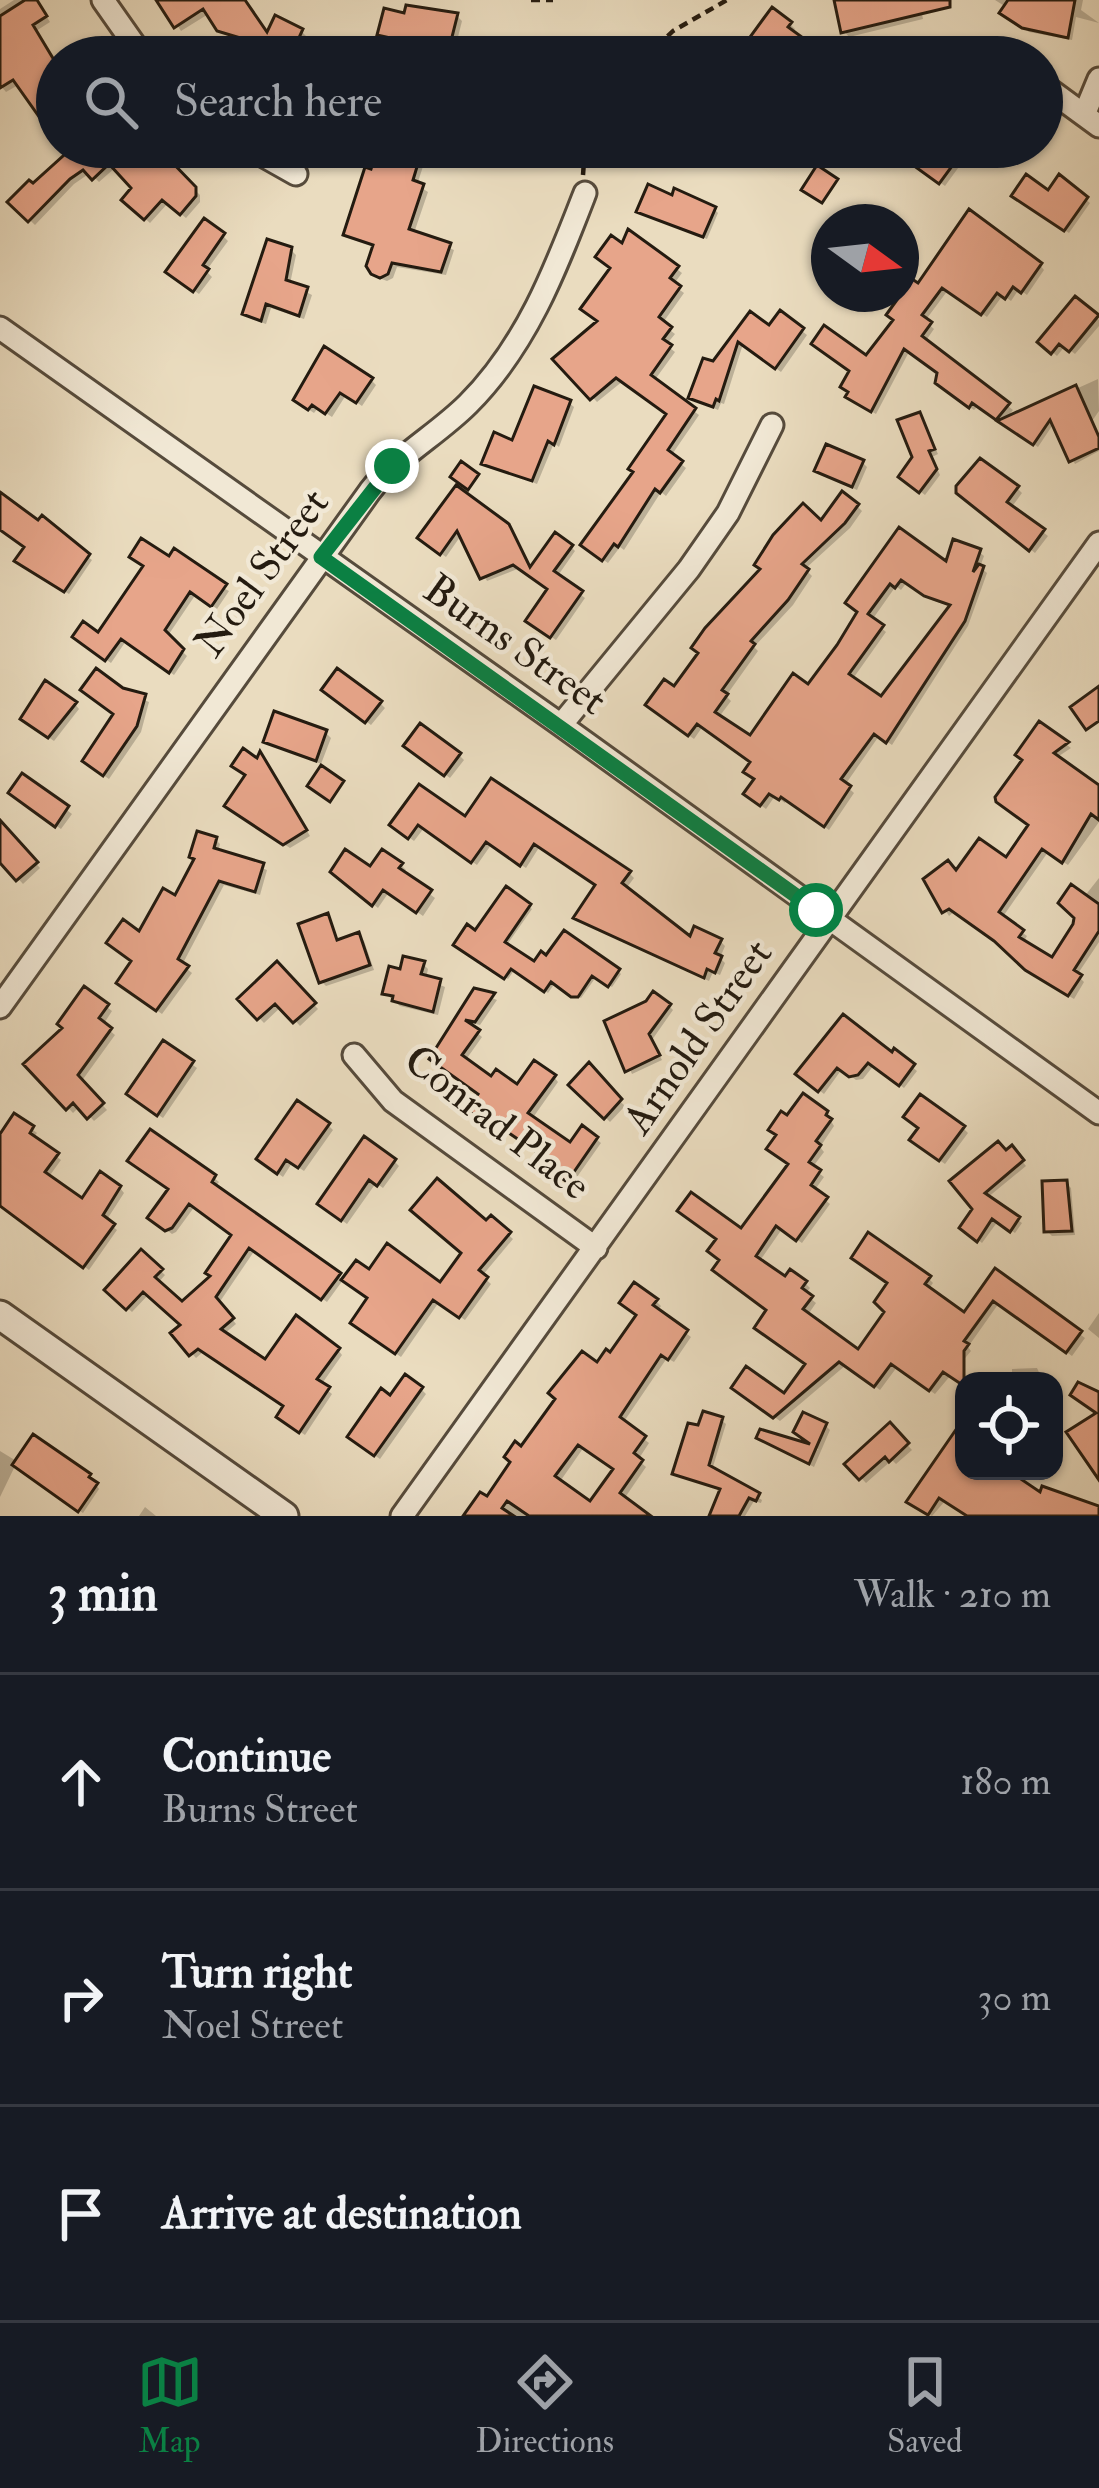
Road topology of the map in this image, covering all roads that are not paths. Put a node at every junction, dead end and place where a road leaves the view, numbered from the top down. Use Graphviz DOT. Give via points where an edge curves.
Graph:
graph roads {
  1 [pos="103,0"];
  2 [pos="128,36"];
  3 [pos="1099,79"];
  4 [pos="1063,101"];
  5 [pos="1092,121"];
  6 [pos="285,168"];
  7 [pos="296,174"];
  8 [pos="585,193"];
  9 [pos="0,328"];
  10 [pos="772,425"];
  11 [pos="1099,543"];
  12 [pos="321,557"];
  13 [pos="561,725"];
  14 [pos="830,920"];
  15 [pos="0,1006"];
  16 [pos="354,1055"];
  17 [pos="1099,1113"];
  18 [pos="596,1248"];
  19 [pos="0,1316"];
  20 [pos="284,1516"];
  21 [pos="402,1516"];
  1 -- 2 [label="street"];
  3 -- 5 [label="street"];
  4 -- 5 [label="street"];
  6 -- 7 [label="street"];
  8 -- 12 [label="street, Noel Street" via="528,324 473,399 380,478"];
  9 -- 12 [label="street, Burns Street"];
  10 -- 13 [label="street" via="689,569"];
  11 -- 14 [label="street, Arnold Street"];
  12 -- 13 [label="street, Burns Street"];
  12 -- 15 [label="street, Noel Street"];
  13 -- 14 [label="street, Burns Street"];
  14 -- 17 [label="street, Burns Street"];
  14 -- 18 [label="street, Arnold Street"];
  16 -- 18 [label="street, Conrad Place" via="393,1101"];
  18 -- 21 [label="street, Arnold Street"];
  19 -- 20 [label="street"];
}
